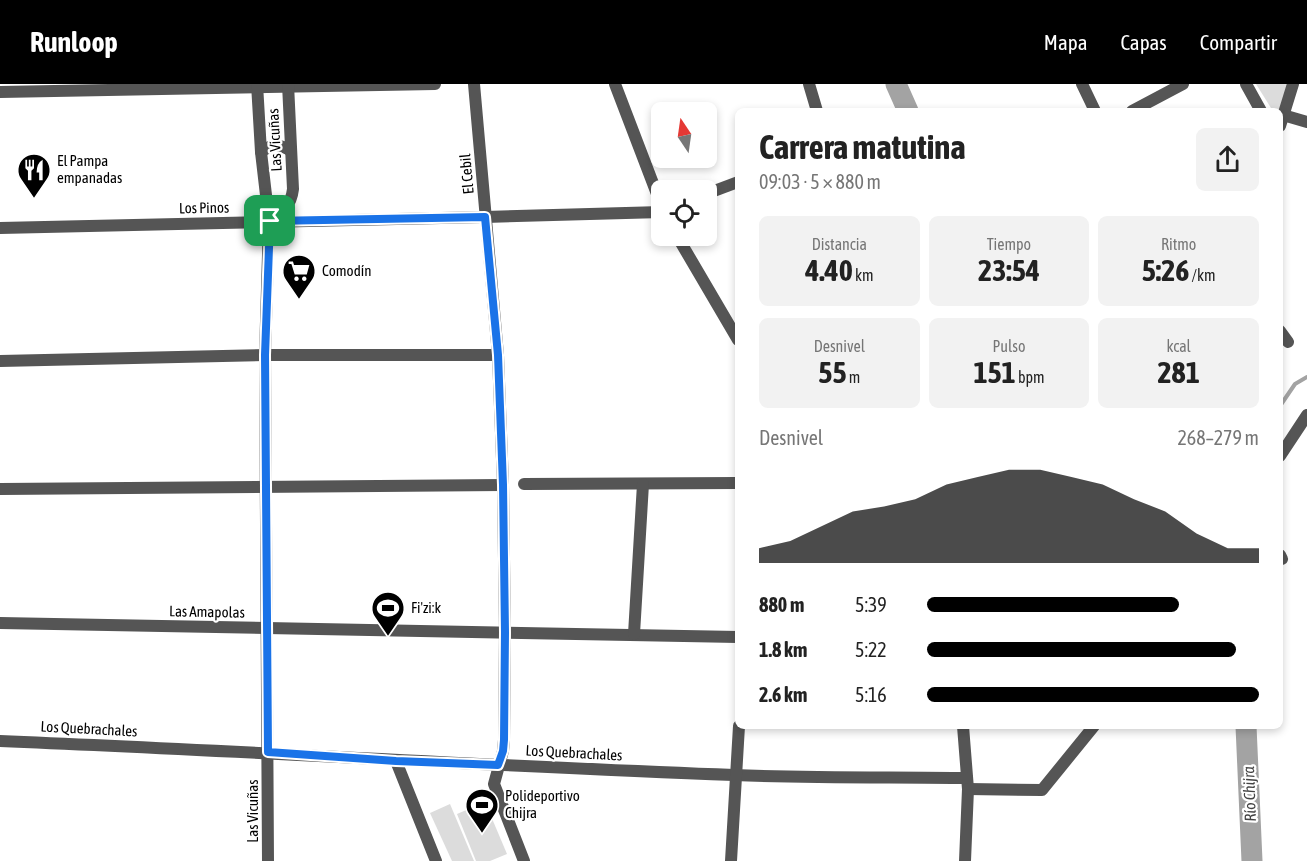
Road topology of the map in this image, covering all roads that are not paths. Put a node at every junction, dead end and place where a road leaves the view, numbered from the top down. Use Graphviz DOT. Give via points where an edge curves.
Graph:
graph roads {
  1 [pos="435,84"];
  2 [pos="474,84"];
  3 [pos="615,84"];
  4 [pos="809,84"];
  5 [pos="1082,84"];
  6 [pos="1183,84"];
  7 [pos="1246,84"];
  8 [pos="1293,84"];
  9 [pos="257,86"];
  10 [pos="288,86"];
  11 [pos="0,92"];
  12 [pos="816,108"];
  13 [pos="1094,108"];
  14 [pos="1137,108"];
  15 [pos="1260,108"];
  16 [pos="1283,113"];
  17 [pos="1283,119"];
  18 [pos="1307,122"];
  19 [pos="291,150"];
  20 [pos="261,152"];
  21 [pos="652,180"];
  22 [pos="735,183"];
  23 [pos="717,190"];
  24 [pos="651,212"];
  25 [pos="485,217"];
  26 [pos="270,221"];
  27 [pos="0,228"];
  28 [pos="683,246"];
  29 [pos="735,335"];
  30 [pos="1283,335"];
  31 [pos="1288,342"];
  32 [pos="265,355"];
  33 [pos="498,355"];
  34 [pos="0,361"];
  35 [pos="1307,415"];
  36 [pos="1283,451"];
  37 [pos="735,483"];
  38 [pos="524,484"];
  39 [pos="643,484"];
  40 [pos="503,485"];
  41 [pos="266,486"];
  42 [pos="0,489"];
  43 [pos="0,623"];
  44 [pos="267,628"];
  45 [pos="505,632"];
  46 [pos="634,634"];
  47 [pos="735,637"];
  48 [pos="739,729"];
  49 [pos="963,729"];
  50 [pos="1092,729"];
  51 [pos="0,741"];
  52 [pos="268,752"];
  53 [pos="396,761"];
  54 [pos="498,765"];
  55 [pos="736,775"];
  56 [pos="967,784"];
  57 [pos="268,861"];
  58 [pos="436,861"];
  59 [pos="524,861"];
  60 [pos="731,861"];
  61 [pos="965,861"];
  1 -- 10 [label="street"];
  2 -- 25 [label="street, El Cebil"];
  3 -- 21 [label="street"];
  4 -- 12 [label="street"];
  5 -- 13 [label="street"];
  6 -- 14 [label="street"];
  7 -- 15 [label="street"];
  8 -- 16 [label="street"];
  9 -- 10 [label="street"];
  9 -- 11 [label="street"];
  9 -- 20 [label="street, Las Vicuñas"];
  10 -- 19 [label="street, Las Vicuñas"];
  17 -- 18 [label="street"];
  19 -- 20 [label="street" via="279,145"];
  19 -- 26 [label="street, Las Vicuñas" via="291,201"];
  20 -- 26 [label="street, Las Vicuñas"];
  22 -- 23 [label="street"];
  24 -- 25 [label="street, Los Pinos"];
  25 -- 26 [label="street, Los Pinos"];
  25 -- 33 [label="street, El Cebil"];
  26 -- 27 [label="street, Los Pinos"];
  26 -- 32 [label="street, Las Vicuñas"];
  28 -- 29 [label="street"];
  30 -- 31 [label="street"];
  32 -- 33 [label="street"];
  32 -- 34 [label="street"];
  32 -- 41 [label="street, Las Vicuñas"];
  33 -- 40 [label="street, El Cebil"];
  35 -- 36 [label="street"];
  37 -- 39 [label="street"];
  38 -- 39 [label="street"];
  39 -- 46 [label="street"];
  40 -- 41 [label="street"];
  40 -- 45 [label="street, El Cebil"];
  41 -- 42 [label="street"];
  41 -- 44 [label="street, Las Vicuñas"];
  43 -- 44 [label="street, Las Amapolas"];
  44 -- 45 [label="street, Las Amapolas"];
  44 -- 52 [label="street, Las Vicuñas"];
  45 -- 46 [label="street, Las Amapolas"];
  45 -- 54 [label="street, El Cebil" via="504,740"];
  46 -- 47 [label="street, Las Amapolas"];
  48 -- 55 [label="street"];
  49 -- 56 [label="street"];
  50 -- 56 [label="street, Los Quebrachales" via="1042,790"];
  51 -- 52 [label="street, Los Quebrachales"];
  52 -- 53 [label="street, Los Quebrachales"];
  52 -- 57 [label="street, Las Vicuñas"];
  53 -- 54 [label="street, Los Quebrachales"];
  53 -- 58 [label="street"];
  54 -- 55 [label="street, Los Quebrachales"];
  54 -- 59 [label="street, El Cebil" via="494,784"];
  55 -- 56 [label="street, Los Quebrachales"];
  55 -- 60 [label="street"];
  56 -- 61 [label="street"];
}
